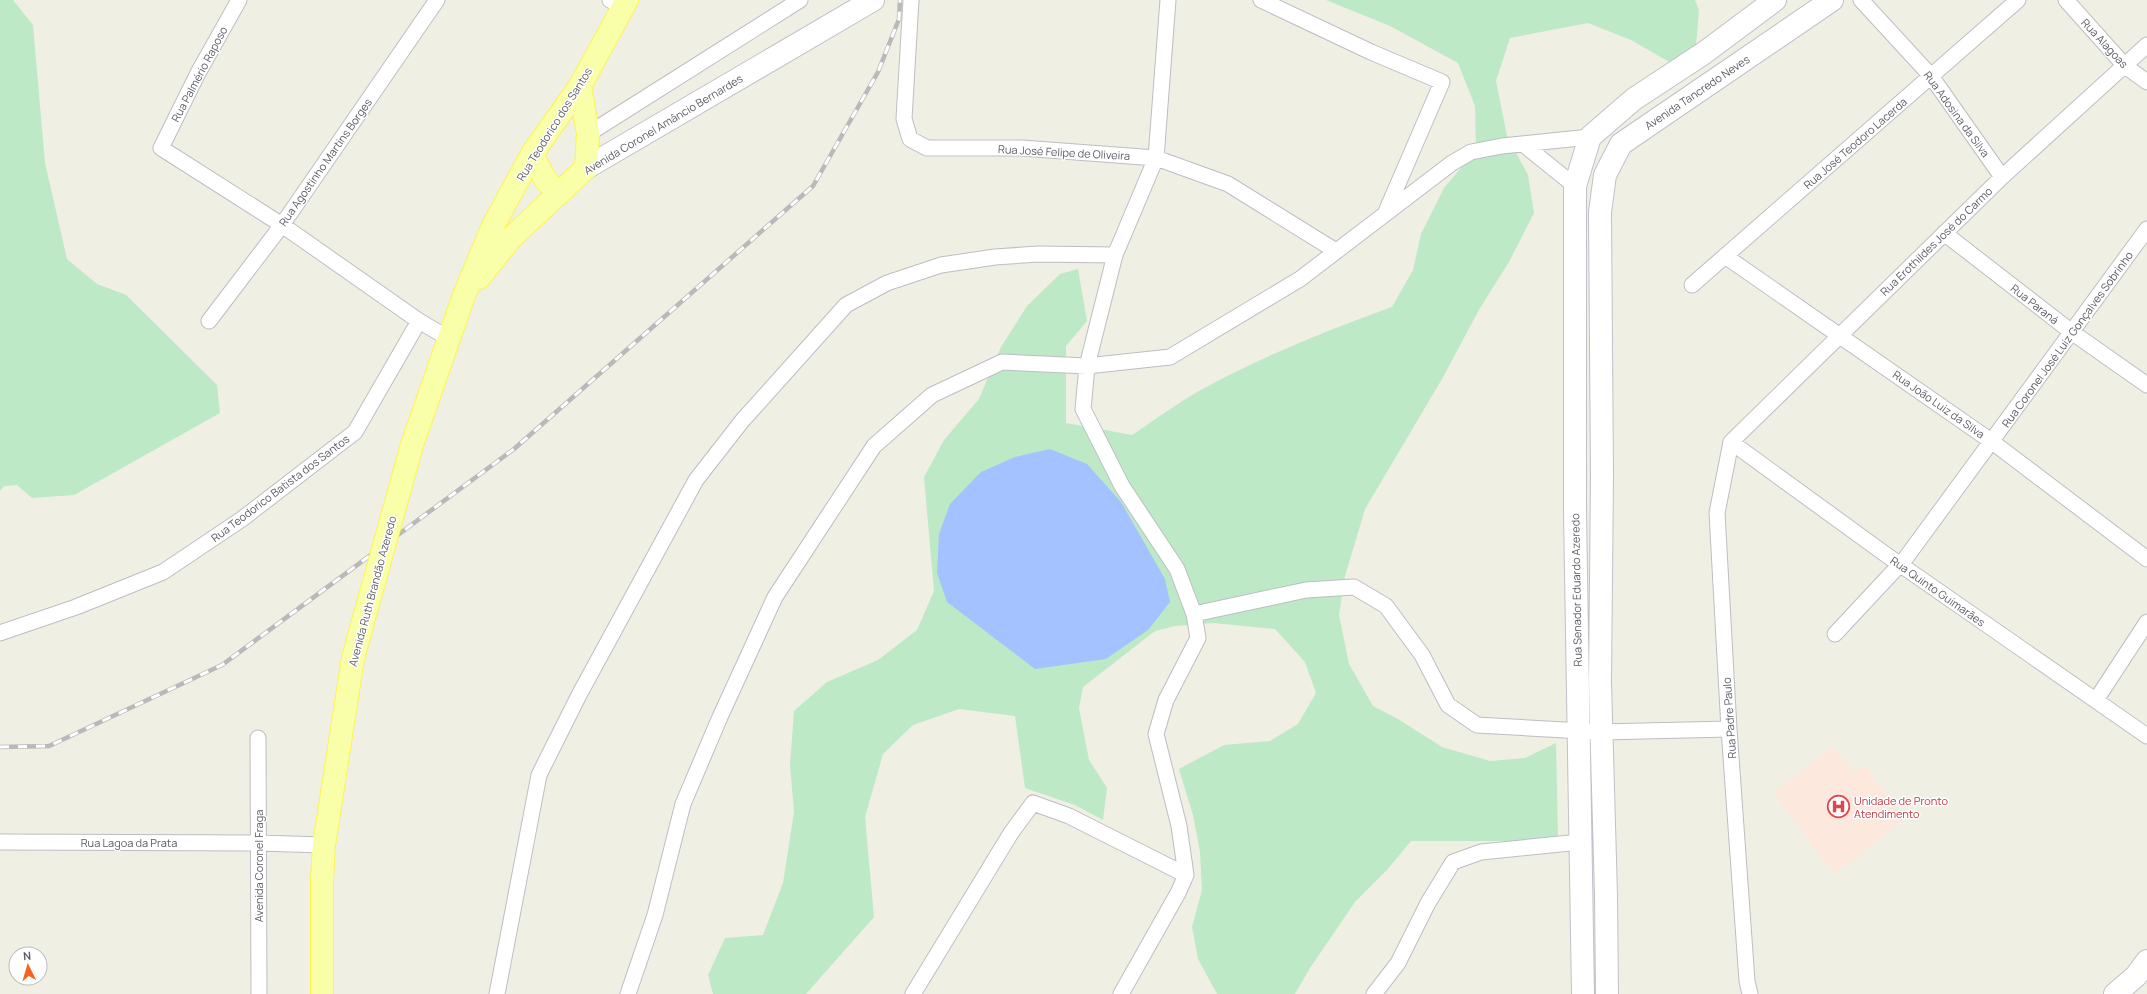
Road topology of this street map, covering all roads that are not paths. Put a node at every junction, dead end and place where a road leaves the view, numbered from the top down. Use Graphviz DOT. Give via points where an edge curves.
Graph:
graph roads {
  1 [pos="239,0"];
  2 [pos="437,0"];
  3 [pos="800,0"];
  4 [pos="873,0"];
  5 [pos="911,0"];
  6 [pos="1168,0"];
  7 [pos="1260,0"];
  8 [pos="1775,0"];
  9 [pos="1832,0"];
  10 [pos="1861,0"];
  11 [pos="2018,0"];
  12 [pos="2066,0"];
  13 [pos="619,2"];
  14 [pos="2147,45"];
  15 [pos="2125,66"];
  16 [pos="1931,76"];
  17 [pos="2147,82"];
  18 [pos="580,86"];
  19 [pos="588,134"];
  20 [pos="1590,137"];
  21 [pos="1523,144"];
  22 [pos="532,154"];
  23 [pos="1156,158"];
  24 [pos="586,168"];
  25 [pos="2002,177"];
  26 [pos="1575,186"];
  27 [pos="560,193"];
  28 [pos="1600,212"];
  29 [pos="1384,215"];
  30 [pos="282,225"];
  31 [pos="493,226"];
  32 [pos="2147,229"];
  33 [pos="1944,233"];
  34 [pos="1336,251"];
  35 [pos="1114,256"];
  36 [pos="1725,256"];
  37 [pos="1692,285"];
  38 [pos="463,298"];
  39 [pos="209,321"];
  40 [pos="418,321"];
  41 [pos="2073,333"];
  42 [pos="1840,335"];
  43 [pos="448,338"];
  44 [pos="1087,366"];
  45 [pos="2147,385"];
  46 [pos="1991,441"];
  47 [pos="1731,442"];
  48 [pos="2147,559"];
  49 [pos="1900,564"];
  50 [pos="1194,614"];
  51 [pos="2147,622"];
  52 [pos="0,633"];
  53 [pos="1835,634"];
  54 [pos="2096,700"];
  55 [pos="1729,729"];
  56 [pos="1578,731"];
  57 [pos="1601,732"];
  58 [pos="2147,736"];
  59 [pos="258,738"];
  60 [pos="0,842"];
  61 [pos="1580,842"];
  62 [pos="258,843"];
  63 [pos="324,845"];
  64 [pos="1186,875"];
  65 [pos="2147,961"];
  66 [pos="259,994"];
  67 [pos="322,994"];
  68 [pos="497,994"];
  69 [pos="628,994"];
  70 [pos="913,994"];
  71 [pos="1121,994"];
  72 [pos="1374,994"];
  73 [pos="1582,994"];
  74 [pos="1607,994"];
  75 [pos="1750,994"];
  76 [pos="2115,994"];
  1 -- 30 [label="street, Rua Palmério Raposo" via="198,73 161,148"];
  2 -- 30 [label="street, Rua Agostinho Martins Borges"];
  3 -- 19 [label="street"];
  4 -- 24 [label="street, Avenida Coronel Amâncio Bernardes"];
  5 -- 23 [label="street, Rua José Felipe de Oliveira" via="904,119 910,140 927,148 1022,148"];
  6 -- 23 [label="street"];
  7 -- 29 [label="street" via="1442,82"];
  8 -- 20 [label="street" via="1704,53 1634,99"];
  9 -- 28 [label="street, Avenida Tancredo Neves" via="1621,144 1605,175"];
  10 -- 16 [label="street, Rua Adosina da Silva"];
  11 -- 16 [label="street, Rua José Teodoro Lacerda"];
  12 -- 15 [label="street, Rua Alagoas"];
  13 -- 18 [label="main road, Rua Teodorico dos Santos"];
  14 -- 15 [label="street, Rua Erothildes José do Carmo"];
  15 -- 17 [label="street, Rua Alagoas"];
  15 -- 25 [label="street, Rua Erothildes José do Carmo"];
  16 -- 25 [label="street, Rua Adosina da Silva"];
  16 -- 36 [label="street, Rua José Teodoro Lacerda"];
  18 -- 19 [label="main road"];
  18 -- 22 [label="main road, Rua Teodorico dos Santos"];
  19 -- 24 [label="main road"];
  20 -- 21 [label="street"];
  20 -- 26 [label="street"];
  21 -- 26 [label="street"];
  21 -- 29 [label="street" via="1471,152 1452,163"];
  22 -- 27 [label="main road" via="546,181"];
  22 -- 31 [label="main road, Rua Teodorico dos Santos"];
  23 -- 34 [label="street, Rua José Felipe de Oliveira" via="1228,184"];
  23 -- 35 [label="street"];
  24 -- 27 [label="main road, Avenida Coronel Amâncio Bernardes"];
  25 -- 33 [label="street, Rua Erothildes José do Carmo"];
  26 -- 56 [label="street, Rua Senador Eduardo Azeredo"];
  27 -- 38 [label="main road, Avenida Coronel Amâncio Bernardes" via="511,238"];
  28 -- 57 [label="street, Rua Senador Eduardo Azeredo"];
  29 -- 34 [label="street"];
  30 -- 39 [label="street, Rua Agostinho Martins Borges"];
  30 -- 40 [label="street"];
  31 -- 38 [label="main road, Avenida Ruth Brandão Azeredo"];
  32 -- 41 [label="street, Rua Coronel José Luiz Gonçalves Sobrinho"];
  33 -- 41 [label="street, Rua Paraná"];
  33 -- 42 [label="street, Rua Erothildes José do Carmo"];
  34 -- 44 [label="street" via="1300,279 1170,357"];
  35 -- 44 [label="street"];
  35 -- 68 [label="street" via="1038,254 995,257 942,265 887,283 846,304 742,421 696,480 579,695 539,775"];
  36 -- 37 [label="street, Rua José Teodoro Lacerda"];
  36 -- 42 [label="street, Rua João Luiz da Silva"];
  38 -- 43 [label="main road, Avenida Ruth Brandão Azeredo"];
  40 -- 43 [label="street"];
  40 -- 52 [label="street, Rua Teodorico Batista dos Santos" via="355,432 242,519 163,572 76,607"];
  41 -- 45 [label="street, Rua Paraná"];
  41 -- 46 [label="street, Rua Coronel José Luiz Gonçalves Sobrinho"];
  42 -- 46 [label="street, Rua João Luiz da Silva"];
  42 -- 47 [label="street, Rua Erothildes José do Carmo"];
  43 -- 63 [label="main road, Avenida Ruth Brandão Azeredo, bridge" via="412,445 353,658"];
  44 -- 50 [label="street" via="1084,409 1122,486 1177,569"];
  44 -- 69 [label="street" via="1002,362 932,395 874,446 775,598 720,717 683,804 654,915"];
  46 -- 48 [label="street, Rua João Luiz da Silva"];
  46 -- 49 [label="street, Rua Coronel José Luiz Gonçalves Sobrinho"];
  47 -- 49 [label="street, Rua Quinto Guimarães"];
  47 -- 55 [label="street, Rua Padre Paulo" via="1717,513"];
  49 -- 53 [label="street, Rua Coronel José Luiz Gonçalves Sobrinho"];
  49 -- 54 [label="street, Rua Quinto Guimarães"];
  50 -- 56 [label="street" via="1306,590 1354,587 1386,606 1422,655 1448,705 1477,725"];
  50 -- 64 [label="street" via="1198,638 1166,700 1156,734 1179,826"];
  51 -- 54 [label="street"];
  54 -- 58 [label="street, Rua Quinto Guimarães"];
  55 -- 57 [label="street"];
  55 -- 75 [label="street, Rua Padre Paulo"];
  56 -- 57 [label="street"];
  56 -- 61 [label="street, Rua Senador Eduardo Azeredo"];
  57 -- 74 [label="street, Rua Senador Eduardo Azeredo"];
  59 -- 62 [label="street, Avenida Coronel Fraga"];
  60 -- 62 [label="street, Rua Lagoa da Prata"];
  61 -- 72 [label="street" via="1482,852 1453,862 1428,903 1398,963"];
  61 -- 73 [label="street, Rua Senador Eduardo Azeredo"];
  62 -- 63 [label="street, Rua Lagoa da Prata"];
  62 -- 66 [label="street, Avenida Coronel Fraga"];
  63 -- 67 [label="main road, Avenida Ruth Brandão Azeredo"];
  64 -- 70 [label="street" via="1069,816 1033,803 1011,833"];
  64 -- 71 [label="street"];
  65 -- 76 [label="street" via="2136,976"];
}
